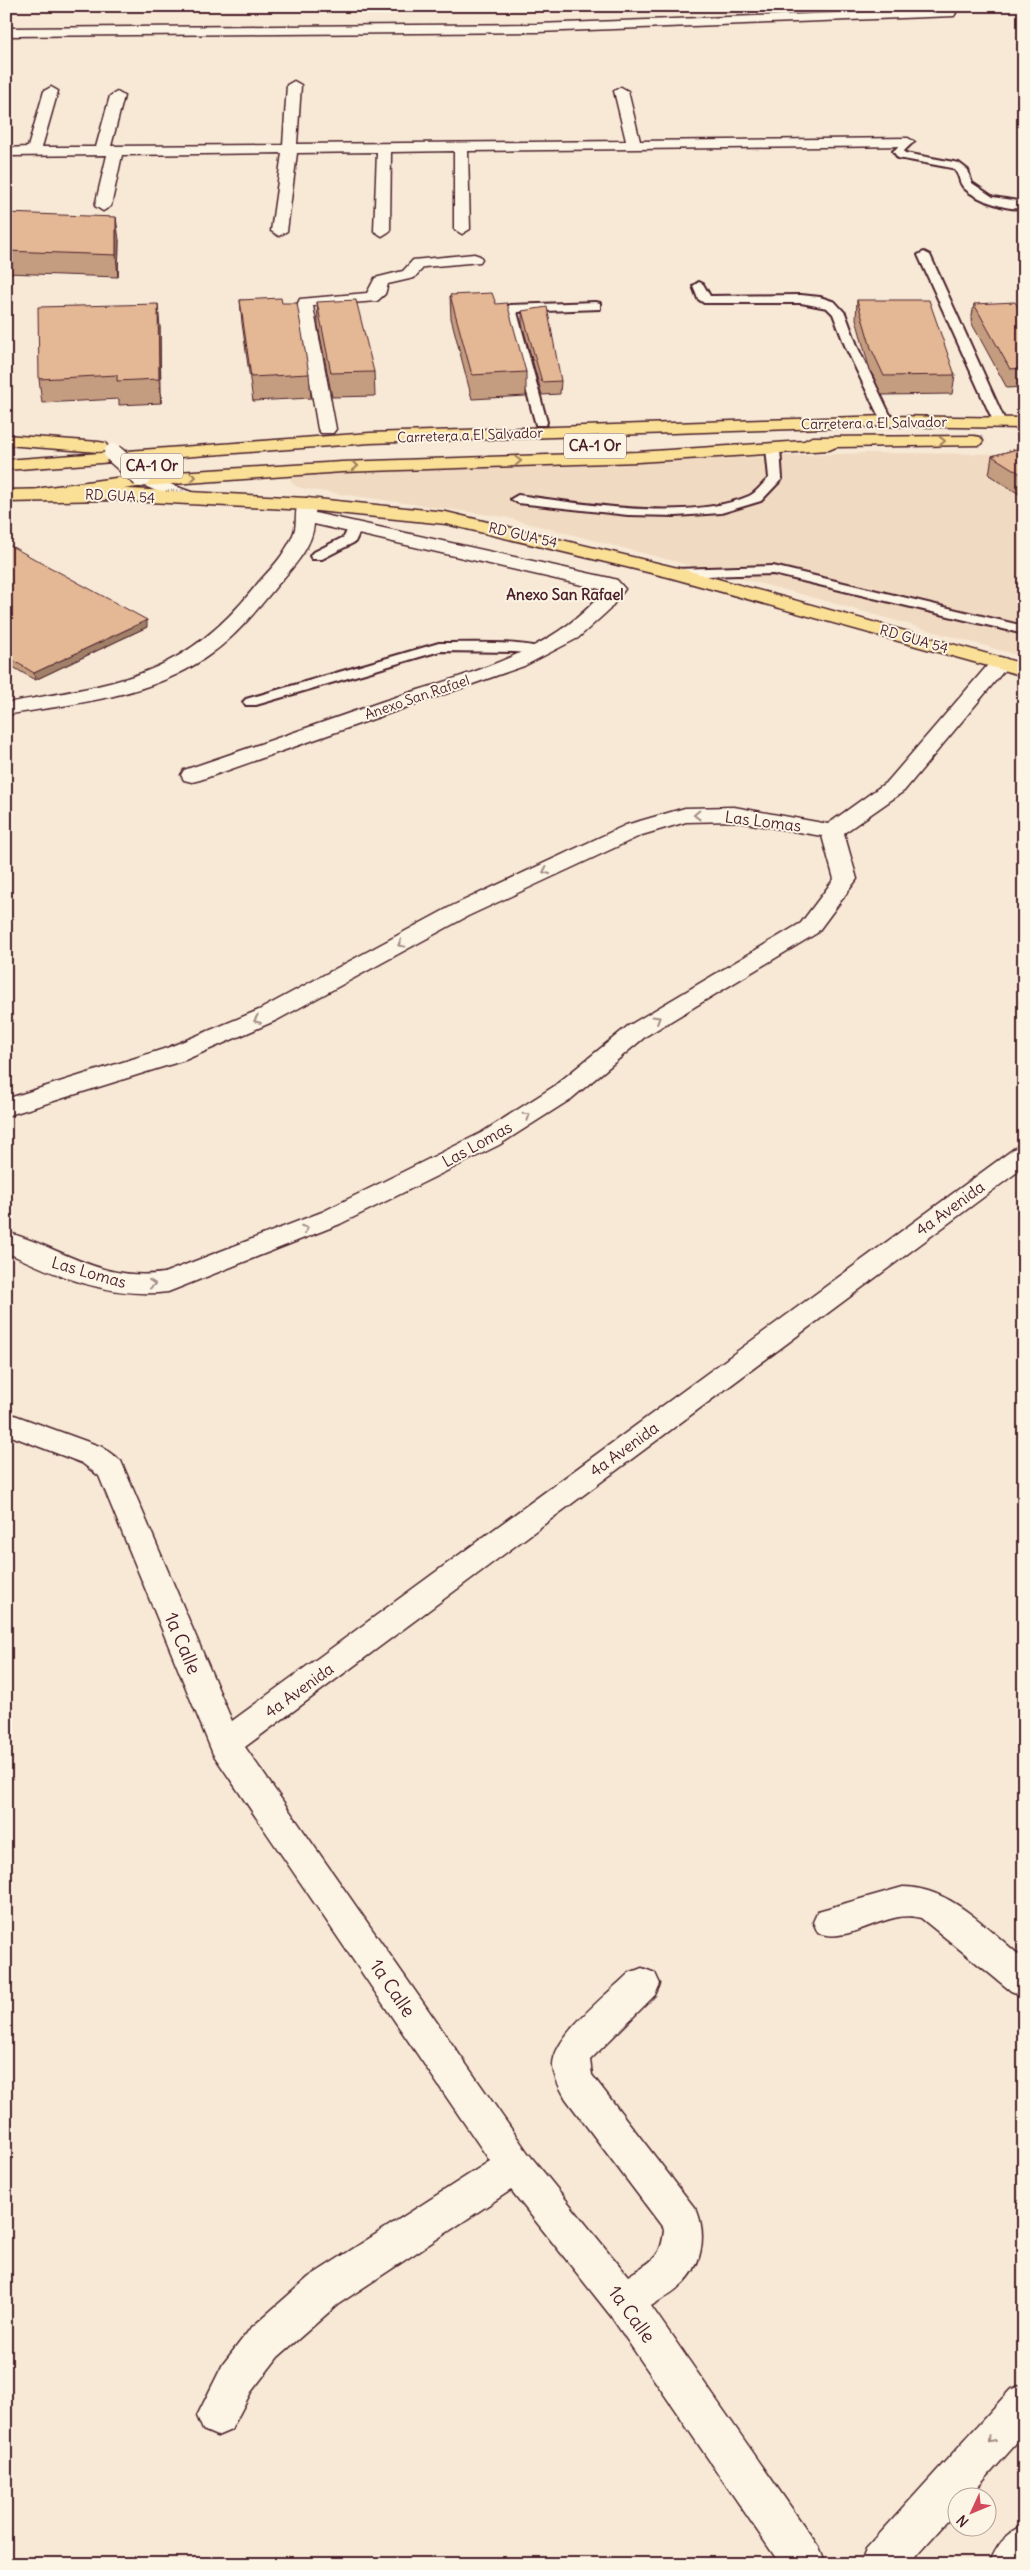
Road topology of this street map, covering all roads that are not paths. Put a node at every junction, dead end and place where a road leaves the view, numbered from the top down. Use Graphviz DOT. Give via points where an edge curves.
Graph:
graph roads {
  1 [pos="948,13"];
  2 [pos="6,32"];
  3 [pos="294,85"];
  4 [pos="51,91"];
  5 [pos="621,91"];
  6 [pos="117,96"];
  7 [pos="908,142"];
  8 [pos="634,145"];
  9 [pos="461,147"];
  10 [pos="290,148"];
  11 [pos="384,148"];
  12 [pos="109,150"];
  13 [pos="34,151"];
  14 [pos="6,152"];
  15 [pos="1024,204"];
  16 [pos="103,206"];
  17 [pos="462,229"];
  18 [pos="280,231"];
  19 [pos="382,231"];
  20 [pos="924,255"];
  21 [pos="474,259"];
  22 [pos="699,286"];
  23 [pos="596,306"];
  24 [pos="887,421"];
  25 [pos="541,422"];
  26 [pos="1000,423"];
  27 [pos="1024,423"];
  28 [pos="327,429"];
  29 [pos="1024,429"];
  30 [pos="6,440"];
  31 [pos="893,441"];
  32 [pos="996,441"];
  33 [pos="773,448"];
  34 [pos="106,449"];
  35 [pos="6,455"];
  36 [pos="6,466"];
  37 [pos="6,478"];
  38 [pos="143,479"];
  39 [pos="42,494"];
  40 [pos="6,496"];
  41 [pos="192,499"];
  42 [pos="518,499"];
  43 [pos="306,510"];
  44 [pos="356,527"];
  45 [pos="317,556"];
  46 [pos="675,573"];
  47 [pos="1024,630"];
  48 [pos="538,651"];
  49 [pos="1000,663"];
  50 [pos="1024,670"];
  51 [pos="252,702"];
  52 [pos="6,709"];
  53 [pos="192,775"];
  54 [pos="832,830"];
  55 [pos="6,1108"];
  56 [pos="1024,1154"];
  57 [pos="6,1241"];
  58 [pos="11,1430"];
  59 [pos="225,1744"];
  60 [pos="830,1922"];
  61 [pos="1024,1980"];
  62 [pos="642,1984"];
  63 [pos="515,2166"];
  64 [pos="624,2301"];
  65 [pos="1024,2404"];
  66 [pos="217,2416"];
  67 [pos="1024,2547"];
  68 [pos="805,2564"];
  69 [pos="880,2564"];
  70 [pos="1010,2564"];
  1 -- 2 [label="street" via="537,28"];
  3 -- 10 [label="street"];
  4 -- 13 [label="street"];
  5 -- 8 [label="street"];
  6 -- 12 [label="street"];
  7 -- 8 [label="street"];
  7 -- 15 [label="lane" via="898,151 902,156 955,165 963,170 967,186 989,199 1019,206"];
  8 -- 9 [label="street"];
  9 -- 11 [label="street"];
  9 -- 17 [label="street"];
  10 -- 11 [label="street"];
  10 -- 12 [label="street"];
  10 -- 18 [label="street"];
  11 -- 19 [label="street"];
  12 -- 13 [label="street"];
  12 -- 16 [label="street"];
  13 -- 14 [label="street"];
  20 -- 26 [label="lane"];
  21 -- 28 [label="street" via="419,263 408,275 379,282 376,296 306,302"];
  22 -- 24 [label="lane" via="704,299 710,300 801,299 831,305 838,313"];
  23 -- 25 [label="lane" via="510,309"];
  24 -- 25 [label="main road" via="687,418"];
  24 -- 26 [label="main road, Carretera a El Salvador / CA-1 Or"];
  24 -- 36 [label="main road, Carretera a El Salvador / CA-1 Or" via="370,438"];
  25 -- 28 [label="main road"];
  26 -- 27 [label="main road, Carretera a El Salvador / CA-1 Or"];
  26 -- 29 [label="main road"];
  28 -- 34 [label="main road"];
  30 -- 34 [label="main road"];
  31 -- 32 [label="main road, Carretera a El Salvador / CA-1 Or, one-way"];
  31 -- 33 [label="main road"];
  31 -- 37 [label="main road, Carretera a El Salvador / CA-1 Or" via="708,442 365,453 70,471"];
  38 -- 33 [label="main road, one-way"];
  33 -- 42 [label="lane" via="779,469 768,489 752,499 721,508 686,513 642,513"];
  34 -- 35 [label="main road"];
  34 -- 38 [label="street, bridge"];
  38 -- 39 [label="main road"];
  38 -- 41 [label="street"];
  39 -- 40 [label="main road, RD GUA 54"];
  39 -- 41 [label="main road, RD GUA 54"];
  41 -- 43 [label="main road, RD GUA 54"];
  43 -- 44 [label="street"];
  43 -- 46 [label="main road, RD GUA 54" via="446,518"];
  43 -- 52 [label="street" via="303,534 278,572 230,627 196,656 143,679"];
  44 -- 45 [label="lane" via="350,539"];
  44 -- 48 [label="street, Anexo San Rafael" via="610,584 615,589 602,606 571,634"];
  46 -- 47 [label="lane" via="773,570"];
  46 -- 49 [label="main road, RD GUA 54"];
  48 -- 51 [label="lane" via="439,647"];
  48 -- 53 [label="street, Anexo San Rafael" via="517,662"];
  49 -- 50 [label="main road, RD GUA 54"];
  49 -- 54 [label="street" via="896,786"];
  54 -- 55 [label="street, Las Lomas, one-way" via="734,814 684,815 634,830 460,911 268,1015 176,1054"];
  57 -- 54 [label="street, Las Lomas, one-way" via="61,1265 122,1283 142,1285 168,1282 349,1210 490,1139 562,1093 636,1031 808,928 846,878"];
  56 -- 59 [label="street, 4a Avenida"];
  58 -- 59 [label="street, 1a Calle" via="92,1455 111,1469"];
  59 -- 63 [label="street, 1a Calle"];
  60 -- 61 [label="street" via="904,1902 931,1906"];
  62 -- 64 [label="street" via="576,2048 570,2061 571,2074 578,2088 683,2224 682,2253 668,2272"];
  63 -- 64 [label="street, 1a Calle"];
  63 -- 66 [label="street" via="323,2291 264,2343 237,2378"];
  64 -- 68 [label="street, 1a Calle"];
  65 -- 69 [label="street, one-way"];
  67 -- 70 [label="street"];
}
